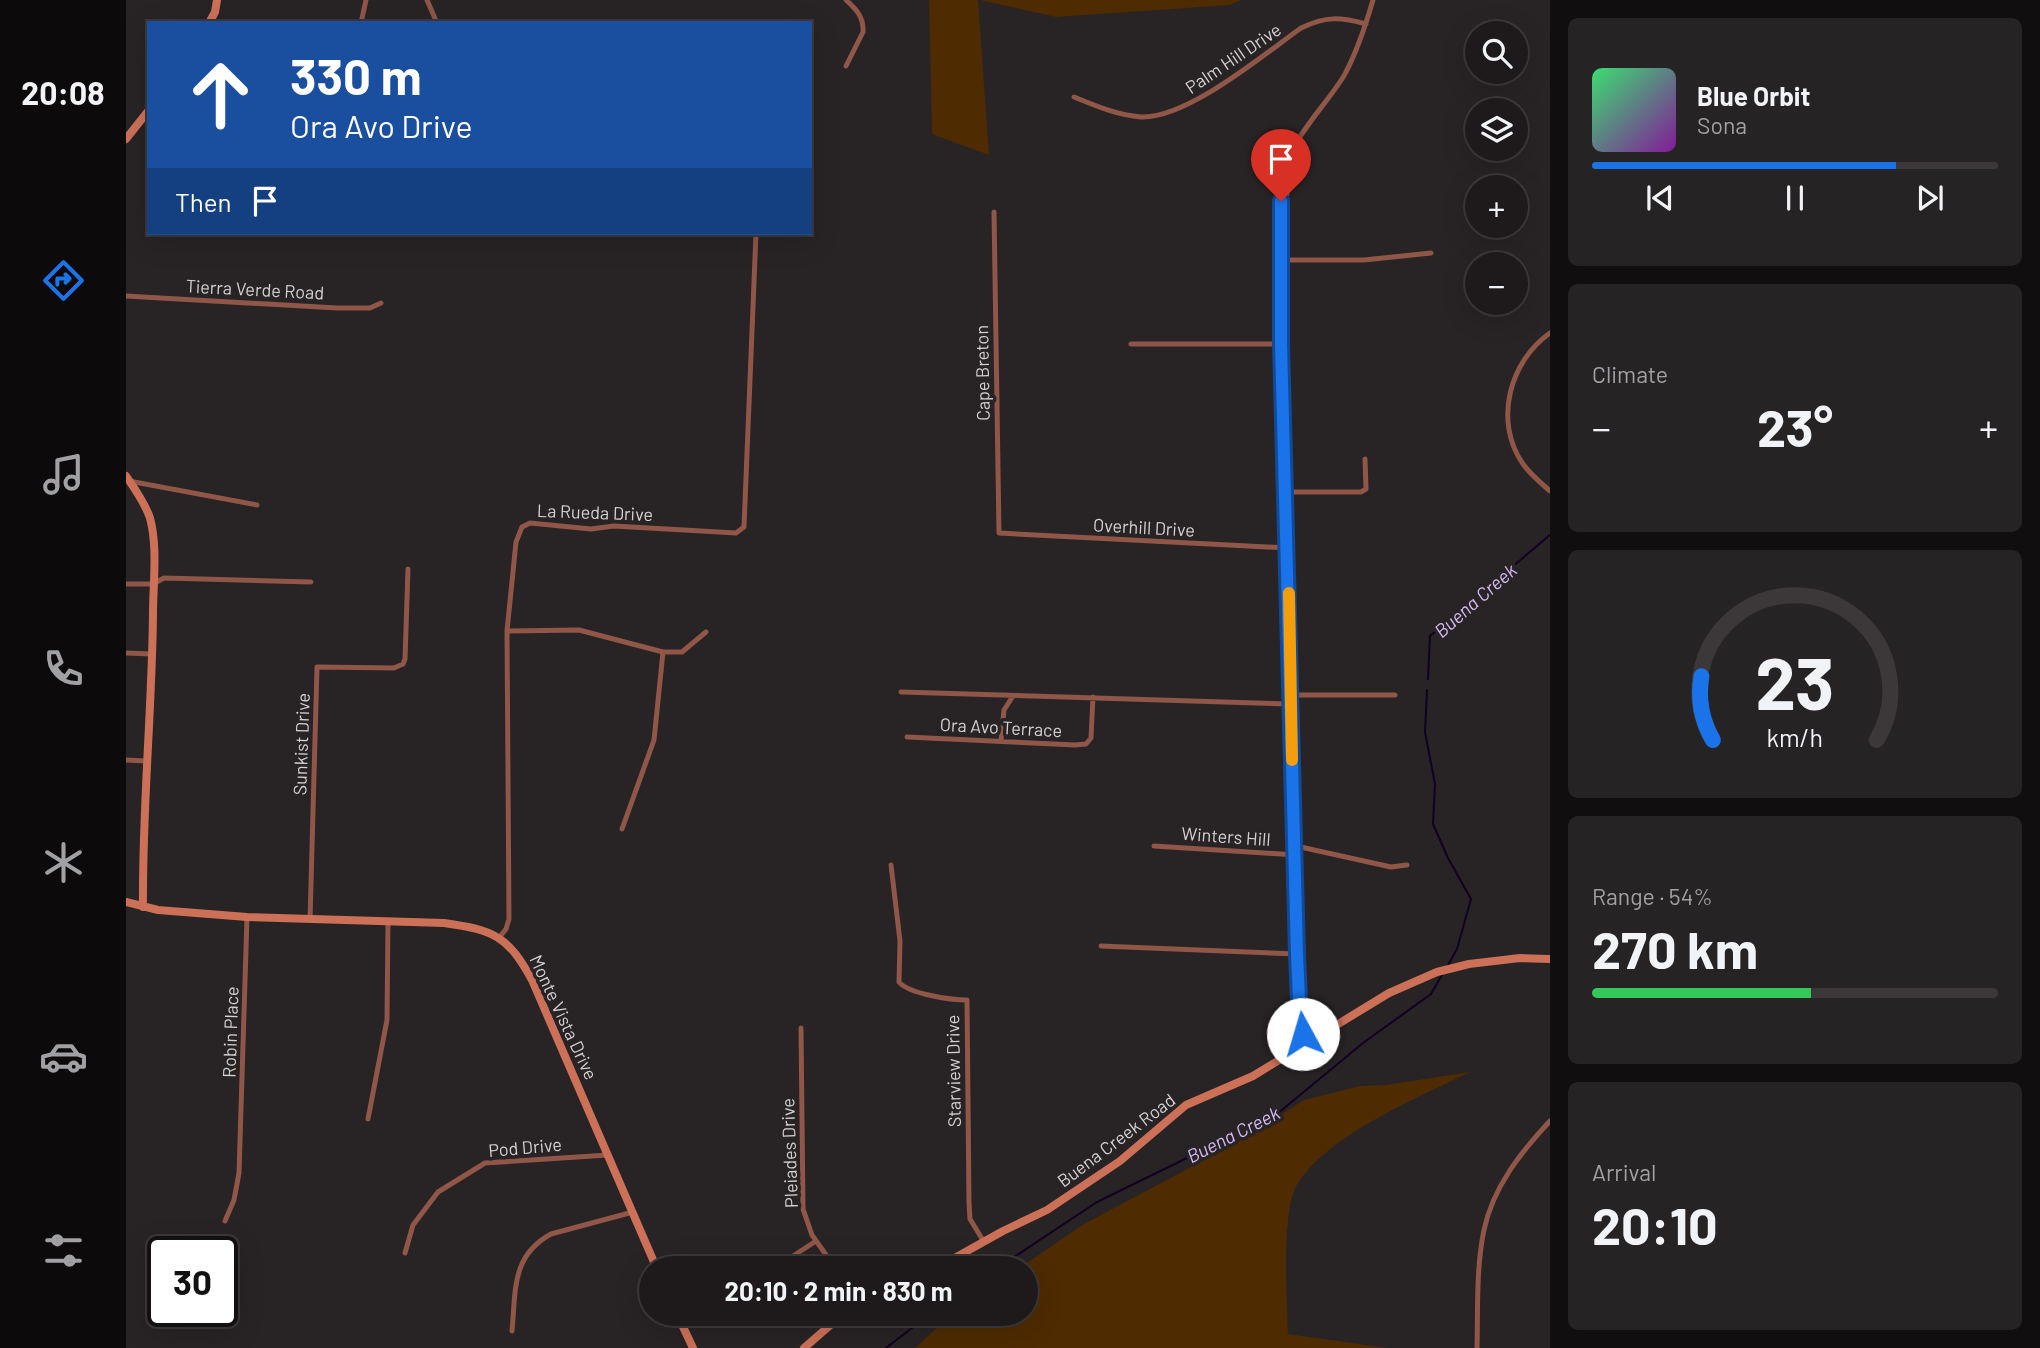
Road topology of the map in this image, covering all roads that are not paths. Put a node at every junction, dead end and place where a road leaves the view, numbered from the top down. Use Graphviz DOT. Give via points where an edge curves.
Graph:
graph roads {
  1 [pos="217,0"];
  2 [pos="366,0"];
  3 [pos="427,0"];
  4 [pos="846,0"];
  5 [pos="1373,0"];
  6 [pos="210,21"];
  7 [pos="362,21"];
  8 [pos="436,21"];
  9 [pos="1366,24"];
  10 [pos="846,66"];
  11 [pos="1074,97"];
  12 [pos="147,112"];
  13 [pos="126,138"];
  14 [pos="994,212"];
  15 [pos="756,235"];
  16 [pos="1431,253"];
  17 [pos="1280,260"];
  18 [pos="126,296"];
  19 [pos="381,303"];
  20 [pos="1550,332"];
  21 [pos="1131,344"];
  22 [pos="1281,344"];
  23 [pos="1365,458"];
  24 [pos="127,479"];
  25 [pos="1550,491"];
  26 [pos="1286,492"];
  27 [pos="257,505"];
  28 [pos="999,533"];
  29 [pos="1288,548"];
  30 [pos="408,569"];
  31 [pos="311,582"];
  32 [pos="126,584"];
  33 [pos="153,584"];
  34 [pos="507,631"];
  35 [pos="706,632"];
  36 [pos="663,652"];
  37 [pos="126,653"];
  38 [pos="152,654"];
  39 [pos="901,692"];
  40 [pos="1291,695"];
  41 [pos="1395,695"];
  42 [pos="1013,696"];
  43 [pos="1093,697"];
  44 [pos="1290,704"];
  45 [pos="907,737"];
  46 [pos="1001,741"];
  47 [pos="126,760"];
  48 [pos="146,761"];
  49 [pos="622,829"];
  50 [pos="1154,846"];
  51 [pos="1296,846"];
  52 [pos="1296,855"];
  53 [pos="891,865"];
  54 [pos="1407,865"];
  55 [pos="126,902"];
  56 [pos="143,907"];
  57 [pos="247,917"];
  58 [pos="310,919"];
  59 [pos="388,922"];
  60 [pos="499,938"];
  61 [pos="1101,946"];
  62 [pos="1297,954"];
  63 [pos="1550,959"];
  64 [pos="801,1028"];
  65 [pos="1306,1045"];
  66 [pos="368,1119"];
  67 [pos="1550,1121"];
  68 [pos="608,1155"];
  69 [pos="633,1212"];
  70 [pos="225,1221"];
  71 [pos="816,1241"];
  72 [pos="985,1242"];
  73 [pos="405,1254"];
  74 [pos="652,1256"];
  75 [pos="794,1256"];
  76 [pos="827,1256"];
  77 [pos="959,1256"];
  78 [pos="683,1326"];
  79 [pos="829,1326"];
  80 [pos="512,1331"];
  81 [pos="693,1348"];
  82 [pos="804,1348"];
  83 [pos="1477,1348"];
  1 -- 6 [label="main road"];
  2 -- 7 [label="street"];
  3 -- 8 [label="street"];
  4 -- 10 [label="street" via="859,12 863,25"];
  5 -- 9 [label="street"];
  9 -- 11 [label="street, Palm Hill Drive" via="1336,18 1316,21 1199,99 1164,114 1115,113"];
  9 -- 17 [label="street" via="1347,72 1289,155 1282,176 1287,194 1281,201"];
  12 -- 13 [label="main road"];
  14 -- 28 [label="street, Cape Breton"];
  15 -- 34 [label="street, La Rueda Drive" via="744,527 736,533 526,524 516,542"];
  16 -- 17 [label="street" via="1364,260"];
  17 -- 22 [label="street"];
  18 -- 19 [label="street, Tierra Verde Road" via="337,308 369,308"];
  20 -- 25 [label="street" via="1520,366 1508,412 1520,460"];
  21 -- 22 [label="street"];
  22 -- 26 [label="street"];
  23 -- 26 [label="street" via="1368,483 1361,492"];
  24 -- 27 [label="street"];
  24 -- 33 [label="main road" via="149,517"];
  26 -- 29 [label="street"];
  28 -- 29 [label="street, Overhill Drive"];
  29 -- 40 [label="street"];
  30 -- 58 [label="street, Sunkist Drive" via="403,664 394,668 317,667"];
  31 -- 33 [label="street" via="164,578"];
  32 -- 33 [label="street"];
  33 -- 38 [label="main road"];
  34 -- 36 [label="street" via="579,630"];
  34 -- 60 [label="street, La Rueda Drive" via="509,919"];
  35 -- 36 [label="street" via="682,653"];
  36 -- 49 [label="street" via="654,740"];
  37 -- 38 [label="street"];
  38 -- 48 [label="main road"];
  39 -- 42 [label="street, Ora Avo Terrace"];
  40 -- 41 [label="street"];
  40 -- 44 [label="street"];
  42 -- 43 [label="street, Ora Avo Terrace"];
  42 -- 46 [label="street" via="1004,709"];
  43 -- 44 [label="street, Ora Avo Terrace"];
  43 -- 46 [label="street, Ora Avo Terrace" via="1091,738 1086,744"];
  44 -- 51 [label="street"];
  45 -- 46 [label="street, Ora Avo Terrace"];
  47 -- 48 [label="street"];
  48 -- 56 [label="main road"];
  50 -- 52 [label="street, Winters Hill"];
  51 -- 52 [label="street"];
  51 -- 54 [label="street" via="1391,867"];
  52 -- 62 [label="street"];
  53 -- 72 [label="street, Starview Drive" via="900,941 899,982 925,993 967,1000 970,1219"];
  55 -- 56 [label="main road, Monte Vista Drive"];
  56 -- 57 [label="main road, Monte Vista Drive"];
  57 -- 58 [label="main road, Monte Vista Drive"];
  57 -- 70 [label="street, Robin Place" via="241,1146 234,1200"];
  58 -- 59 [label="main road, Monte Vista Drive"];
  59 -- 60 [label="main road, Monte Vista Drive" via="474,927"];
  59 -- 66 [label="street" via="387,1020"];
  60 -- 68 [label="main road, Monte Vista Drive" via="517,954 532,980"];
  61 -- 62 [label="street"];
  62 -- 65 [label="street" via="1300,1022"];
  63 -- 65 [label="main road, Buena Creek Road" via="1499,959 1440,972 1389,993"];
  64 -- 71 [label="street, Pleiades Drive" via="801,1197"];
  65 -- 72 [label="main road, Buena Creek Road" via="1247,1079 1186,1105 1087,1184"];
  67 -- 83 [label="street" via="1516,1161 1484,1227"];
  68 -- 69 [label="main road, Monte Vista Drive"];
  68 -- 73 [label="street, Pod Drive" via="485,1163 438,1192 413,1225"];
  69 -- 74 [label="main road, Monte Vista Drive"];
  69 -- 80 [label="street" via="551,1234 527,1252 517,1275"];
  71 -- 75 [label="street"];
  71 -- 76 [label="street, Pleiades Drive"];
  72 -- 77 [label="main road, Buena Creek Road"];
  78 -- 81 [label="main road"];
  79 -- 82 [label="main road"];
}
